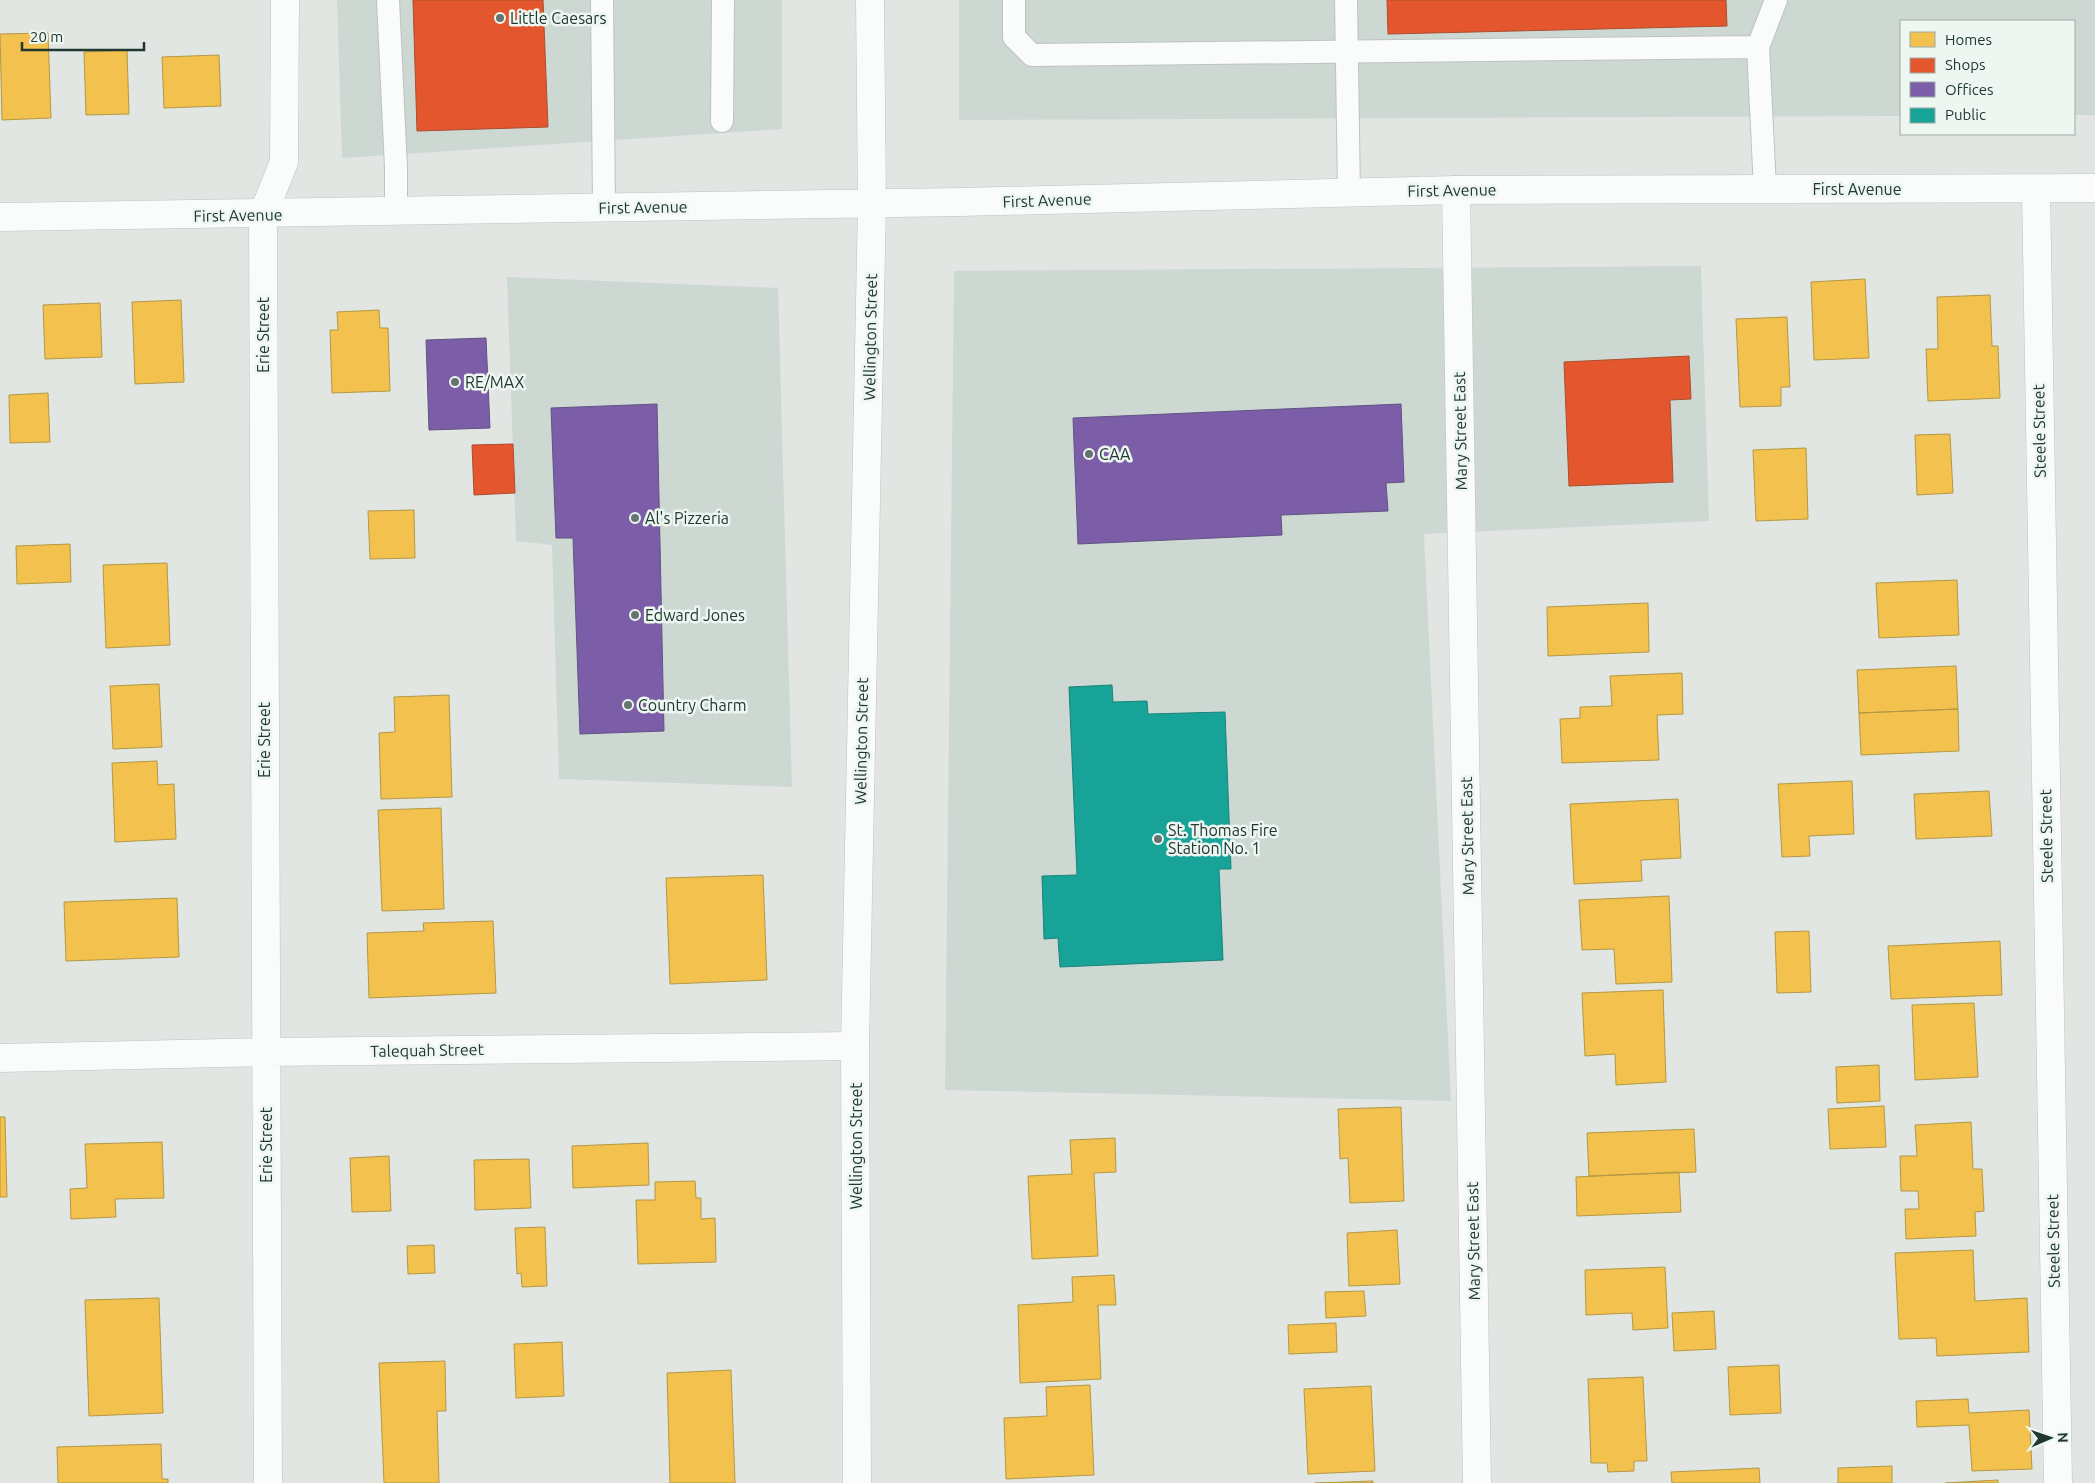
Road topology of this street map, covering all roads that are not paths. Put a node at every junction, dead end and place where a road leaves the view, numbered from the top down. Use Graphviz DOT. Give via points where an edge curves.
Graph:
graph roads {
  1 [pos="285,0"];
  2 [pos="388,0"];
  3 [pos="602,0"];
  4 [pos="723,0"];
  5 [pos="870,0"];
  6 [pos="1014,0"];
  7 [pos="1346,0"];
  8 [pos="1776,0"];
  9 [pos="1758,47"];
  10 [pos="1346,52"];
  11 [pos="722,121"];
  12 [pos="2095,188"];
  13 [pos="1765,189"];
  14 [pos="2036,189"];
  15 [pos="1456,190"];
  16 [pos="1348,193"];
  17 [pos="872,203"];
  18 [pos="604,208"];
  19 [pos="396,212"];
  20 [pos="263,214"];
  21 [pos="0,217"];
  22 [pos="855,1046"];
  23 [pos="265,1052"];
  24 [pos="0,1058"];
  25 [pos="268,1483"];
  26 [pos="857,1483"];
  27 [pos="1476,1483"];
  28 [pos="2058,1483"];
  1 -- 20 [label="street, Erie Street" via="284,162"];
  2 -- 19 [label="lane"];
  3 -- 18 [label="lane"];
  4 -- 11 [label="lane"];
  5 -- 17 [label="street, Wellington Street"];
  6 -- 10 [label="lane" via="1014,37 1032,55"];
  7 -- 10 [label="lane"];
  8 -- 9 [label="lane"];
  9 -- 10 [label="lane"];
  9 -- 13 [label="lane"];
  10 -- 16 [label="lane"];
  12 -- 14 [label="street, First Avenue"];
  13 -- 14 [label="street, First Avenue"];
  13 -- 15 [label="street, First Avenue"];
  14 -- 28 [label="street, Steele Street"];
  15 -- 16 [label="street, First Avenue"];
  15 -- 27 [label="street, Mary Street East"];
  16 -- 17 [label="street, First Avenue"];
  17 -- 18 [label="street, First Avenue"];
  17 -- 22 [label="street, Wellington Street"];
  18 -- 19 [label="street, First Avenue"];
  19 -- 20 [label="street, First Avenue"];
  20 -- 21 [label="street, First Avenue"];
  20 -- 23 [label="street, Erie Street"];
  22 -- 23 [label="street, Talequah Street"];
  22 -- 26 [label="street, Wellington Street"];
  23 -- 24 [label="street, Talequah Street"];
  23 -- 25 [label="street, Erie Street"];
}
